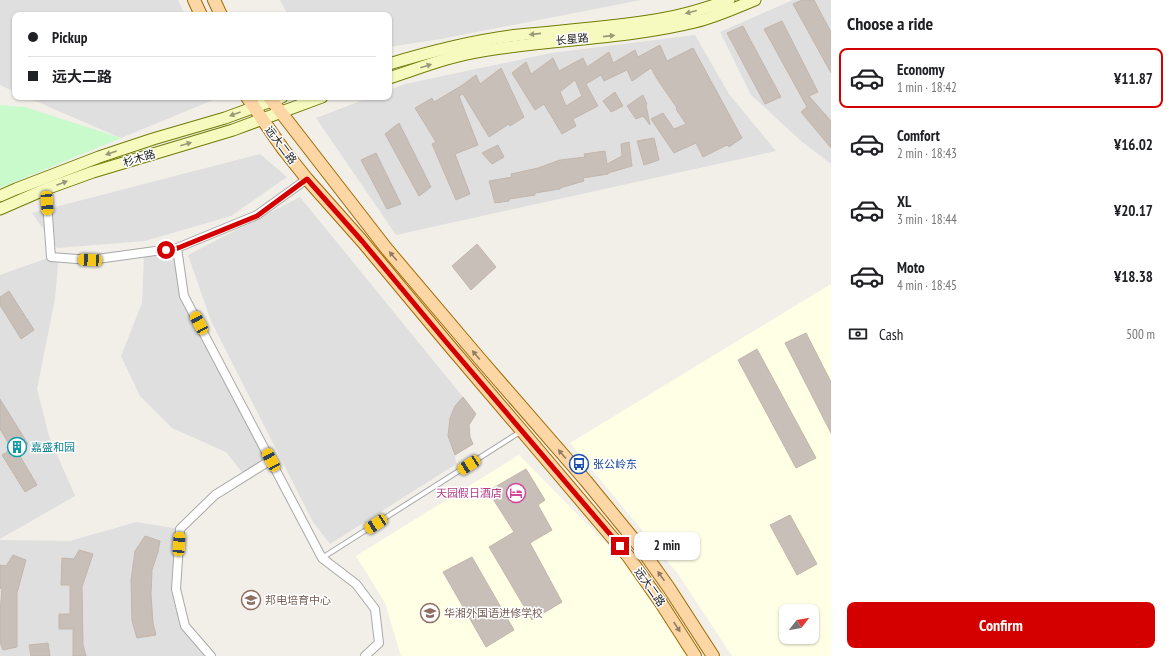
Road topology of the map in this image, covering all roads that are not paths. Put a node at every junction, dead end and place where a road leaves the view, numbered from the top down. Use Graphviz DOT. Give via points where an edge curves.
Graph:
graph roads {
  1 [pos="194,0"];
  2 [pos="214,0"];
  3 [pos="728,0"];
  4 [pos="755,0"];
  5 [pos="200,12"];
  6 [pos="220,12"];
  7 [pos="392,63"];
  8 [pos="392,77"];
  9 [pos="249,100"];
  10 [pos="270,100"];
  11 [pos="275,100"];
  12 [pos="314,100"];
  13 [pos="254,107"];
  14 [pos="280,113"];
  15 [pos="262,120"];
  16 [pos="307,179"];
  17 [pos="46,189"];
  18 [pos="0,196"];
  19 [pos="0,209"];
  20 [pos="178,248"];
  21 [pos="522,431"];
  22 [pos="271,460"];
  23 [pos="322,558"];
  24 [pos="211,656"];
  25 [pos="365,656"];
  26 [pos="695,656"];
  27 [pos="713,656"];
  1 -- 5 [label="main road"];
  2 -- 6 [label="main road"];
  3 -- 7 [label="main road, 长星路, one-way" via="661,19 518,35 476,42"];
  8 -- 4 [label="main road, 长星路, one-way" via="481,51 682,25"];
  9 -- 13 [label="main road, 远大二路"];
  10 -- 13 [label="main road, 杉木路"];
  11 -- 14 [label="main road, 远大二路"];
  12 -- 14 [label="main road"];
  13 -- 15 [label="main road, 远大二路"];
  13 -- 18 [label="main road, 杉木路, one-way" via="99,157"];
  14 -- 15 [label="main road, 杉木路"];
  27 -- 14 [label="main road, 远大二路, one-way" via="640,547 386,248"];
  15 -- 16 [label="main road, 远大二路"];
  17 -- 15 [label="main road, 杉木路, one-way" via="92,172"];
  16 -- 20 [label="street" via="257,216"];
  16 -- 21 [label="main road, 远大二路"];
  17 -- 19 [label="main road, 杉木路"];
  17 -- 20 [label="street" via="51,257 90,260"];
  20 -- 22 [label="street" via="184,296"];
  21 -- 23 [label="lane"];
  21 -- 26 [label="main road, 远大二路, one-way" via="628,556"];
  22 -- 23 [label="street"];
  22 -- 24 [label="street" via="215,495 180,529 176,589 185,626"];
  23 -- 25 [label="street" via="356,584 375,609 379,643"];
}
